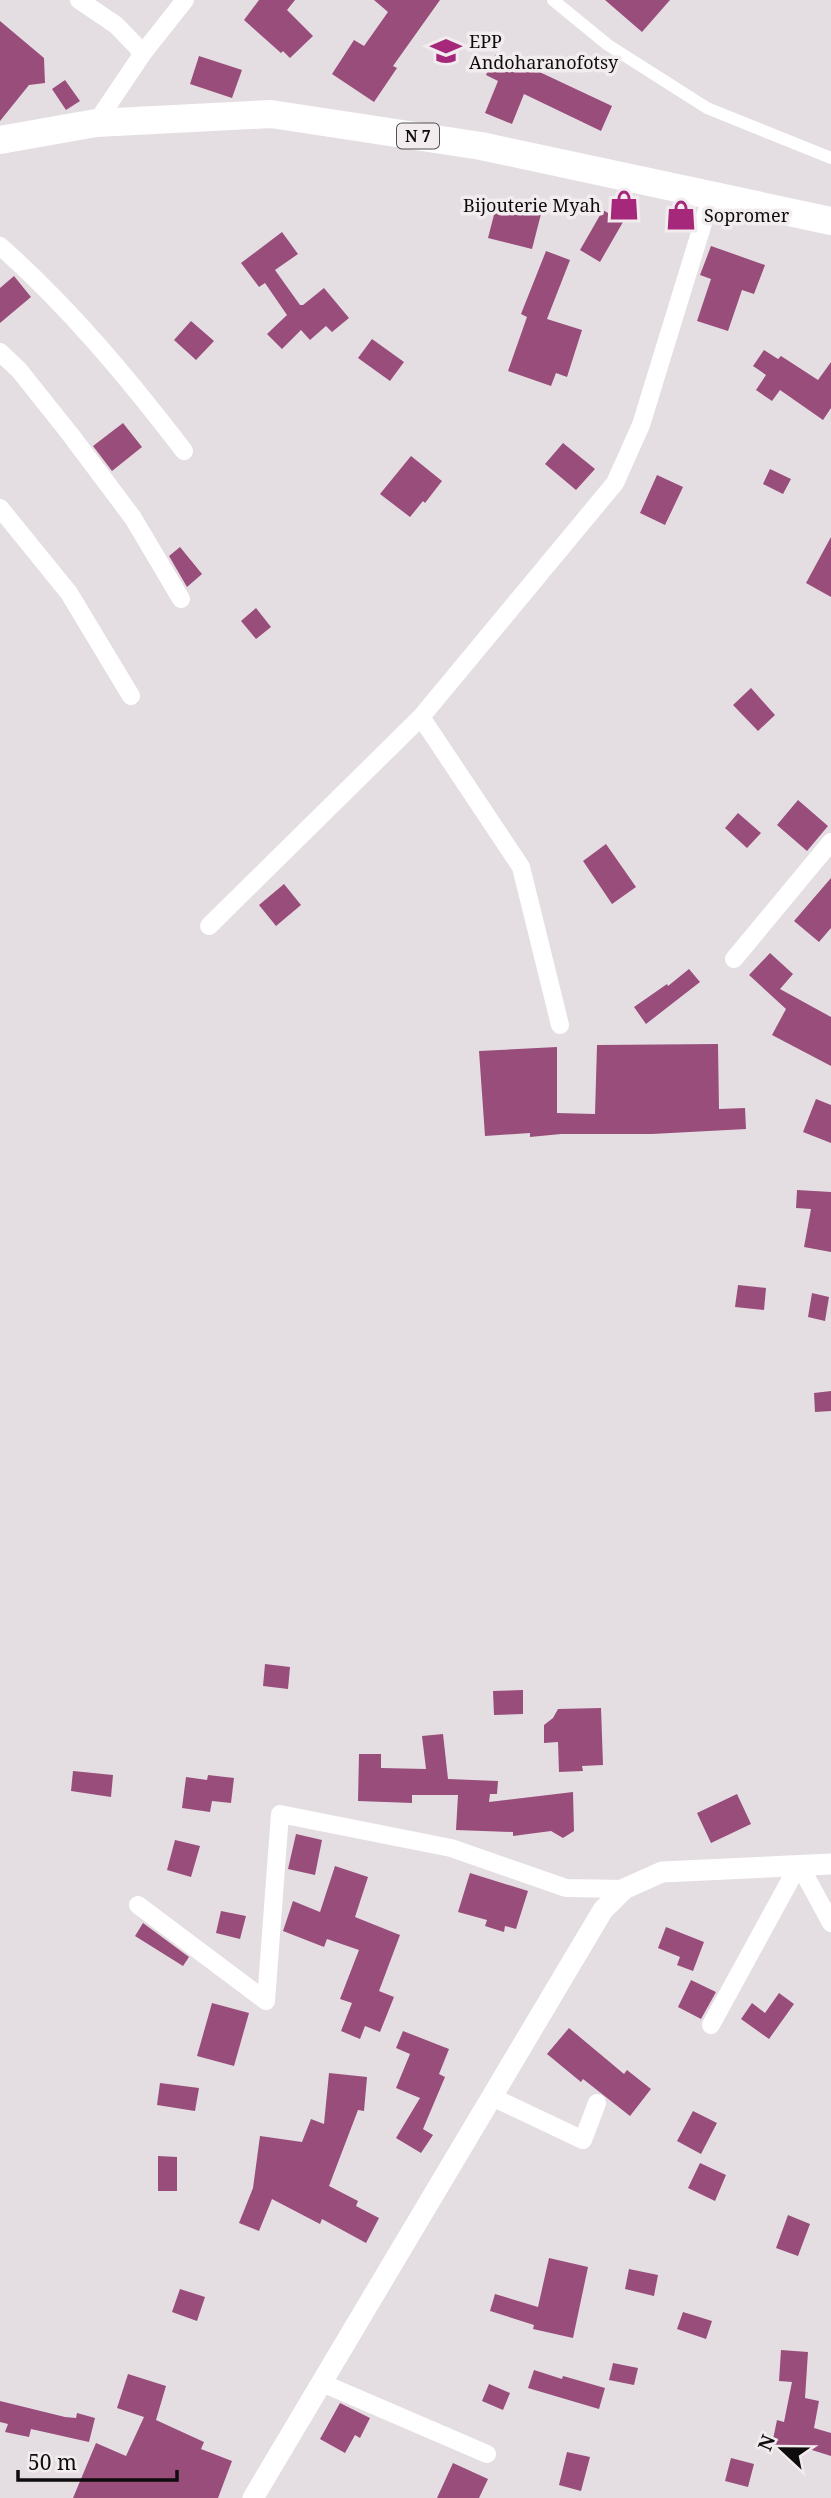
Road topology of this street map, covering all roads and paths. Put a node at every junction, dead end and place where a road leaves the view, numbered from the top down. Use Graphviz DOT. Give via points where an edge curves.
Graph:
graph roads {
  1 [pos="79,0"];
  2 [pos="185,0"];
  3 [pos="552,0"];
  4 [pos="143,53"];
  5 [pos="96,123"];
  6 [pos="0,140"];
  7 [pos="831,158"];
  8 [pos="712,194"];
  9 [pos="831,221"];
  10 [pos="0,246"];
  11 [pos="0,352"];
  12 [pos="184,451"];
  13 [pos="0,508"];
  14 [pos="181,599"];
  15 [pos="131,696"];
  16 [pos="421,717"];
  17 [pos="831,842"];
  18 [pos="209,926"];
  19 [pos="734,960"];
  20 [pos="560,1025"];
  21 [pos="799,1864"];
  22 [pos="831,1864"];
  23 [pos="624,1889"];
  24 [pos="138,1905"];
  25 [pos="831,1923"];
  26 [pos="711,2025"];
  27 [pos="492,2097"];
  28 [pos="597,2103"];
  29 [pos="322,2383"];
  30 [pos="487,2454"];
  31 [pos="253,2498"];
  1 -- 4 [label="street" via="116,25"];
  2 -- 4 [label="street"];
  3 -- 7 [label="street" via="608,45 707,108"];
  4 -- 5 [label="street"];
  5 -- 6 [label="main road, N 7"];
  5 -- 8 [label="main road, N 7" via="271,114 481,146"];
  8 -- 9 [label="main road, N 7"];
  8 -- 16 [label="street" via="641,425 615,483"];
  10 -- 12 [label="street" via="73,317"];
  11 -- 14 [label="street" via="62,423 133,518"];
  13 -- 15 [label="street" via="69,593"];
  16 -- 18 [label="street"];
  16 -- 20 [label="street" via="520,867"];
  17 -- 19 [label="street"];
  21 -- 22 [label="street"];
  21 -- 23 [label="street" via="662,1872"];
  21 -- 25 [label="street"];
  21 -- 26 [label="street"];
  23 -- 24 [label="street" via="566,1888 452,1848 280,1814 265,2001"];
  23 -- 27 [label="street" via="603,1910"];
  27 -- 28 [label="street" via="583,2140"];
  27 -- 29 [label="street"];
  29 -- 30 [label="street"];
  29 -- 31 [label="street"];
}
